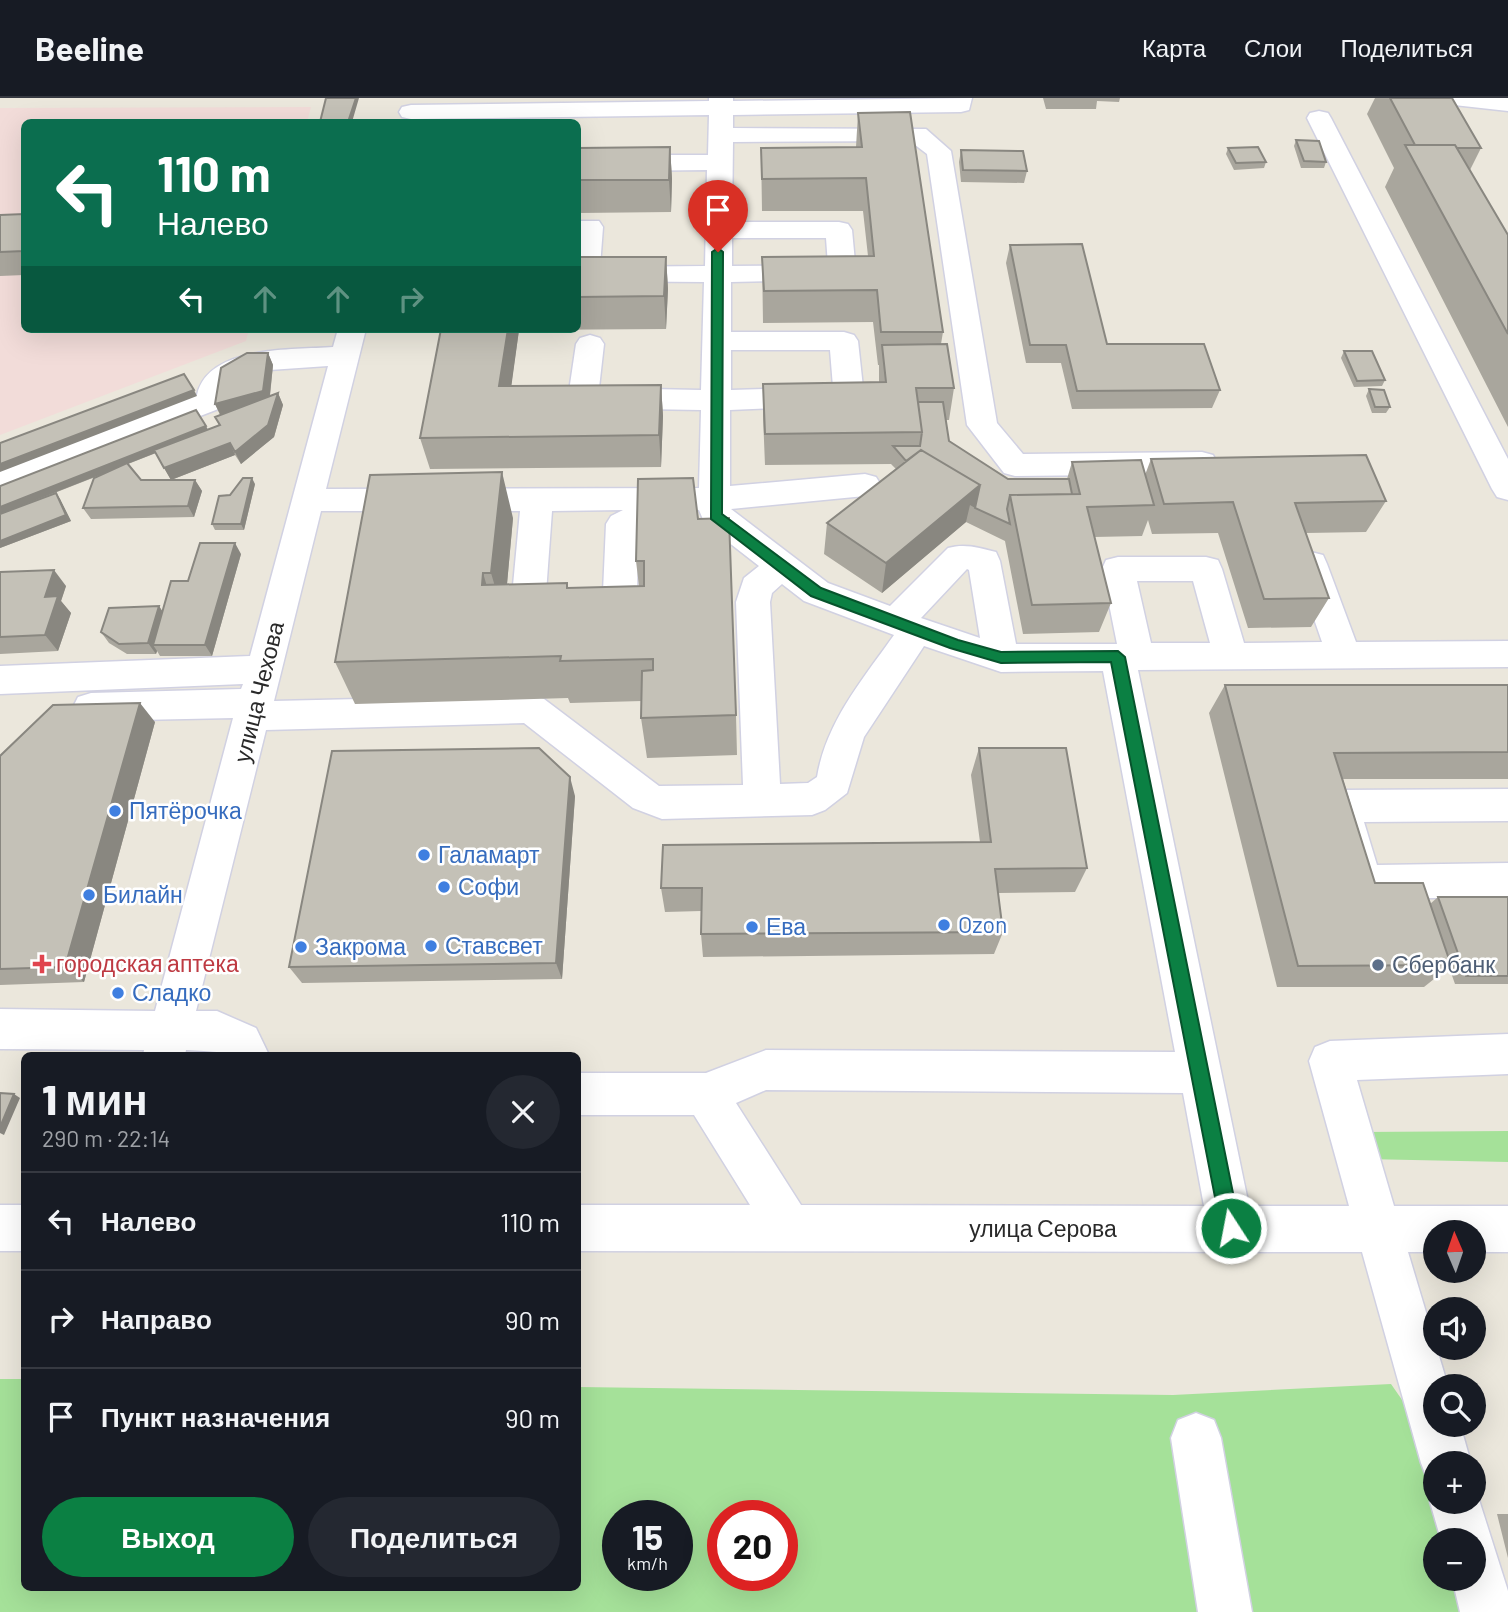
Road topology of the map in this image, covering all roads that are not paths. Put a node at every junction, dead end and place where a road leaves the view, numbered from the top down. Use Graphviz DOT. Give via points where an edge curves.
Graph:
graph roads {
  1 [pos="1454,98"];
  2 [pos="960,102"];
  3 [pos="1508,104"];
  4 [pos="411,111"];
  5 [pos="1319,118"];
  6 [pos="576,119"];
  7 [pos="581,119"];
  8 [pos="720,126"];
  9 [pos="917,134"];
  10 [pos="593,163"];
  11 [pos="590,228"];
  12 [pos="718,230"];
  13 [pos="718,274"];
  14 [pos="718,341"];
  15 [pos="349,342"];
  16 [pos="590,344"];
  17 [pos="718,400"];
  18 [pos="1232,463"];
  19 [pos="0,482"];
  20 [pos="865,485"];
  21 [pos="1508,489"];
  22 [pos="306,500"];
  23 [pos="537,500"];
  24 [pos="715,508"];
  25 [pos="1311,565"];
  26 [pos="781,567"];
  27 [pos="906,625"];
  28 [pos="1508,654"];
  29 [pos="1231,656"];
  30 [pos="1344,656"];
  31 [pos="1128,657"];
  32 [pos="1001,658"];
  33 [pos="266,669"];
  34 [pos="0,680"];
  35 [pos="255,710"];
  36 [pos="61,716"];
  37 [pos="762,800"];
  38 [pos="1508,805"];
  39 [pos="1508,880"];
  40 [pos="0,1029"];
  41 [pos="167,1042"];
  42 [pos="246,1052"];
  43 [pos="1508,1054"];
  44 [pos="1200,1073"];
  45 [pos="581,1094"];
  46 [pos="706,1094"];
  47 [pos="0,1228"];
  48 [pos="21,1228"];
  49 [pos="581,1228"];
  50 [pos="790,1228"];
  51 [pos="1231,1228"];
  52 [pos="1378,1229"];
  53 [pos="1508,1229"];
  54 [pos="1196,1438"];
  55 [pos="1443,1451"];
  56 [pos="1482,1591"];
  57 [pos="1225,1612"];
  58 [pos="1487,1612"];
  1 -- 3 [label="street"];
  2 -- 8 [label="street"];
  2 -- 9 [label="street"];
  4 -- 6 [label="street"];
  5 -- 21 [label="street"];
  7 -- 8 [label="street"];
  8 -- 9 [label="street" via="837,146"];
  8 -- 10 [label="street"];
  8 -- 12 [label="street"];
  9 -- 18 [label="street" via="939,150 982,425 1015,465"];
  11 -- 13 [label="street" via="586,275"];
  12 -- 13 [label="street"];
  12 -- 13 [label="street" via="839,230 842,273"];
  13 -- 14 [label="street"];
  14 -- 17 [label="street"];
  14 -- 17 [label="street" via="844,341 849,397"];
  15 -- 19 [label="street" via="247,362 214,386 211,401"];
  15 -- 22 [label="street, улица Чехова"];
  16 -- 17 [label="street" via="583,398"];
  17 -- 24 [label="street"];
  20 -- 24 [label="street"];
  22 -- 23 [label="street"];
  22 -- 33 [label="street, улица Чехова"];
  23 -- 24 [label="street"];
  23 -- 24 [label="street" via="529,596 540,610 608,608 620,596 622,524 636,518"];
  24 -- 26 [label="street"];
  25 -- 30 [label="street"];
  26 -- 27 [label="street" via="816,592"];
  26 -- 37 [label="street" via="756,587 753,602"];
  27 -- 32 [label="street"];
  27 -- 32 [label="street" via="960,556 984,561"];
  27 -- 37 [label="street" via="843,742 837,778 828,792 812,799"];
  28 -- 30 [label="street"];
  29 -- 30 [label="street"];
  29 -- 31 [label="street"];
  29 -- 31 [label="street" via="1206,569 1118,569"];
  31 -- 32 [label="street"];
  31 -- 44 [label="street"];
  33 -- 34 [label="street"];
  33 -- 35 [label="street, улица Чехова"];
  35 -- 36 [label="street" via="71,708"];
  35 -- 37 [label="street" via="531,709 646,797 662,803"];
  35 -- 41 [label="street, улица Чехова"];
  38 -- 39 [label="street" via="1341,806 1363,882"];
  40 -- 41 [label="street"];
  41 -- 42 [label="street" via="217,1031 241,1042"];
  43 -- 52 [label="street" via="1330,1061"];
  44 -- 46 [label="street" via="766,1070"];
  44 -- 51 [label="street"];
  45 -- 46 [label="street"];
  46 -- 50 [label="street"];
  47 -- 48 [label="street"];
  49 -- 50 [label="street, улица Серова"];
  50 -- 51 [label="street, улица Серова"];
  51 -- 52 [label="street, улица Серова"];
  52 -- 53 [label="street, улица Серова"];
  52 -- 55 [label="street"];
  54 -- 57 [label="street"];
  56 -- 58 [label="street"];
}
